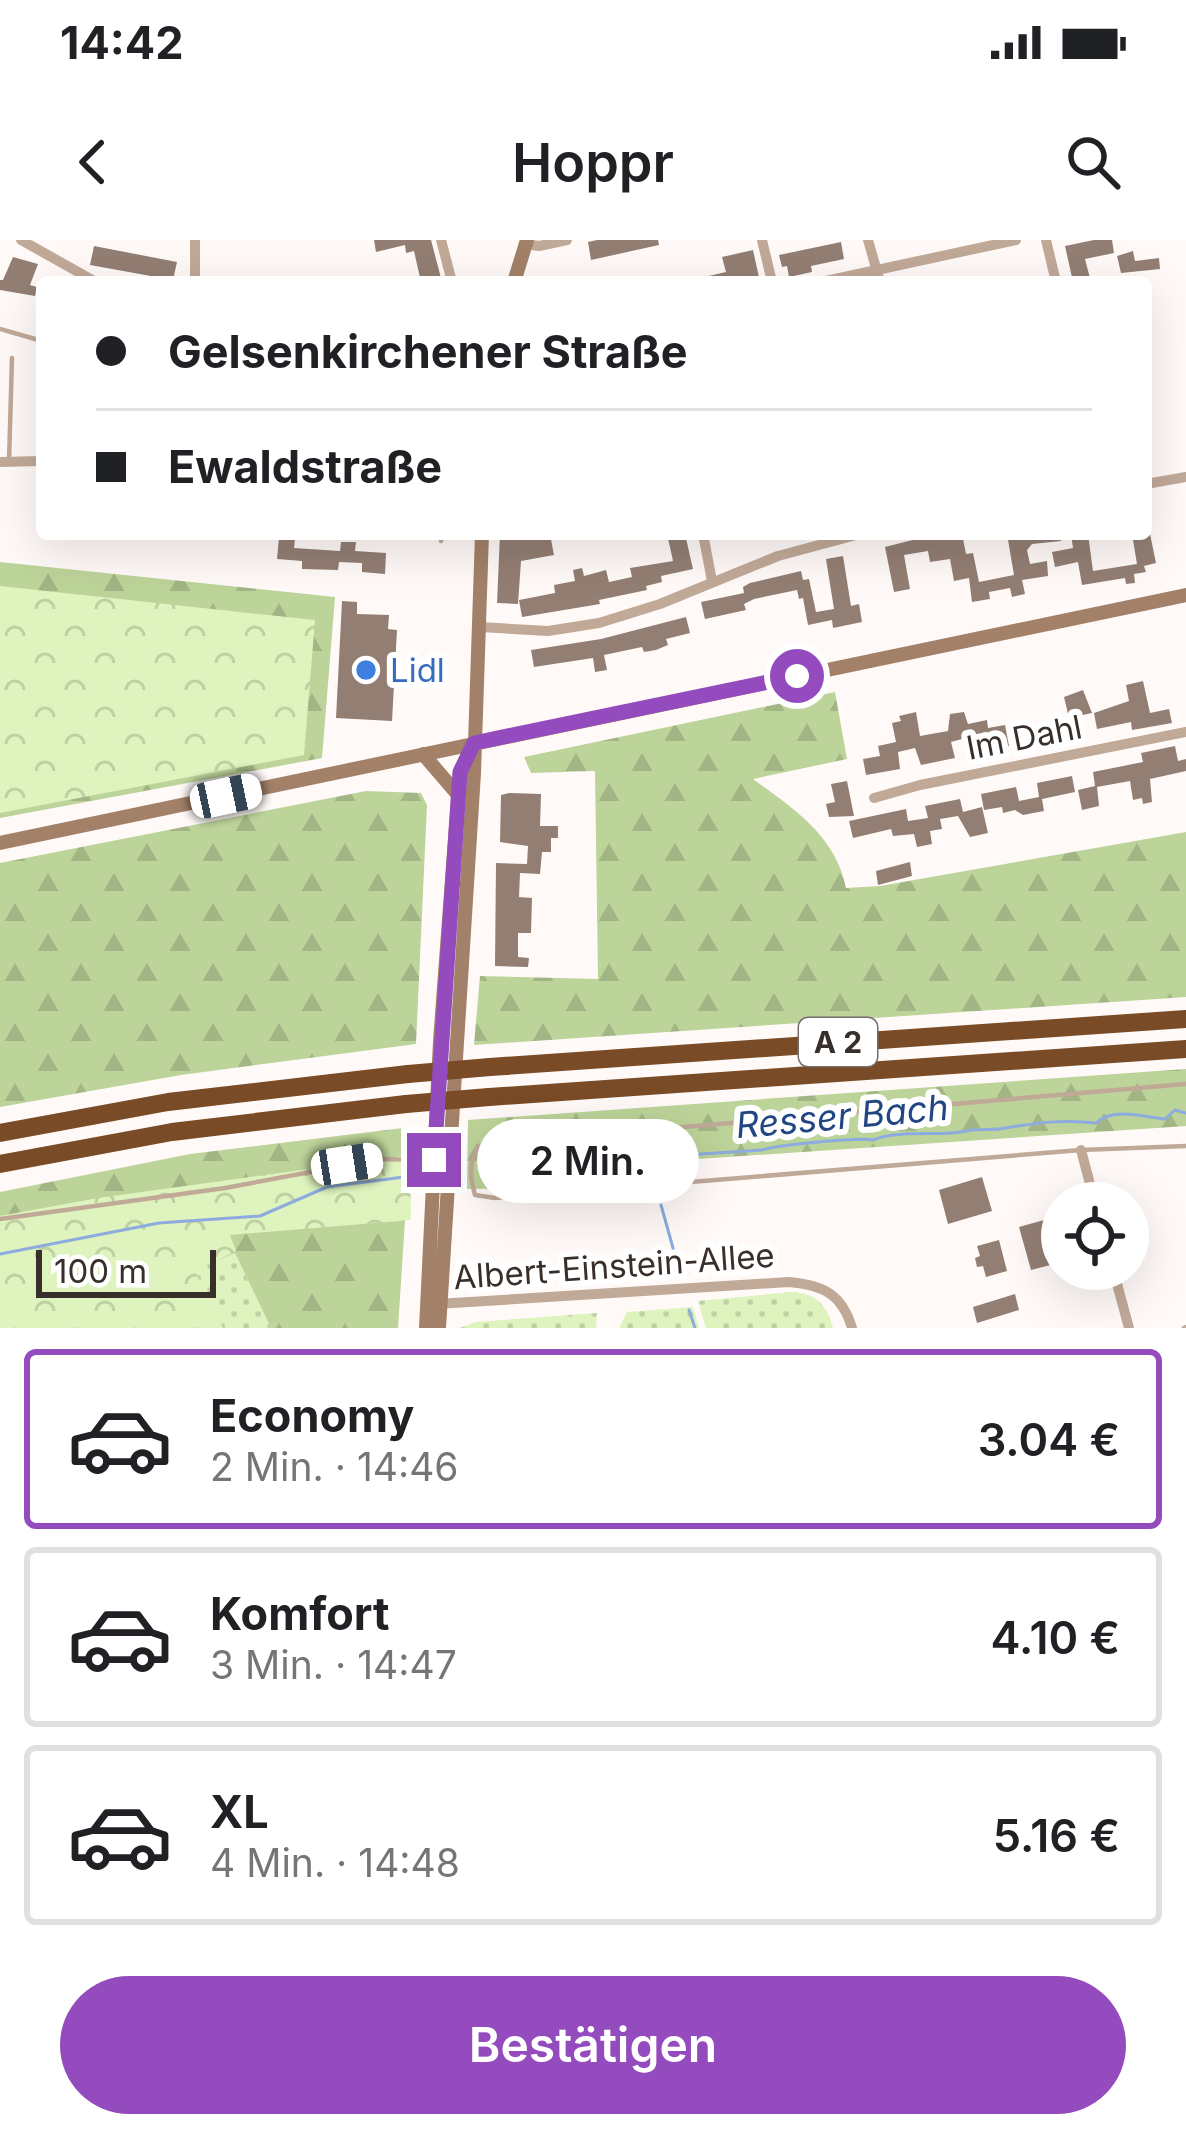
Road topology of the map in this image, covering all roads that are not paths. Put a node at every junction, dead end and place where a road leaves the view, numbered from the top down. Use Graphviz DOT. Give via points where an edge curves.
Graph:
graph roads {
  1 [pos="21,240"];
  2 [pos="195,240"];
  3 [pos="441,240"];
  4 [pos="567,240"];
  5 [pos="762,240"];
  6 [pos="868,240"];
  7 [pos="1016,240"];
  8 [pos="1046,240"];
  9 [pos="526,242"];
  10 [pos="85,276"];
  11 [pos="195,276"];
  12 [pos="450,276"];
  13 [pos="516,276"];
  14 [pos="771,276"];
  15 [pos="879,276"];
  16 [pos="1055,276"];
  17 [pos="0,329"];
  18 [pos="36,339"];
  19 [pos="12,358"];
  20 [pos="36,461"];
  21 [pos="4,462"];
  22 [pos="1186,477"];
  23 [pos="1152,483"];
  24 [pos="482,540"];
  25 [pos="704,540"];
  26 [pos="838,540"];
  27 [pos="712,581"];
  28 [pos="1186,595"];
  29 [pos="480,627"];
  30 [pos="1186,732"];
  31 [pos="474,743"];
  32 [pos="423,754"];
  33 [pos="458,796"];
  34 [pos="874,798"];
  35 [pos="0,843"];
  36 [pos="1186,1018"];
  37 [pos="1186,1048"];
  38 [pos="1186,1084"];
  39 [pos="0,1133"];
  40 [pos="1186,1146"];
  41 [pos="1081,1150"];
  42 [pos="434,1160"];
  43 [pos="0,1164"];
  44 [pos="1089,1182"];
  45 [pos="0,1219"];
  46 [pos="1119,1290"];
  47 [pos="433,1304"];
  48 [pos="426,1328"];
  49 [pos="440,1328"];
  50 [pos="852,1328"];
  51 [pos="1130,1328"];
  1 -- 10 [label="street"];
  2 -- 11 [label="street"];
  3 -- 12 [label="street"];
  4 -- 9 [label="street"];
  5 -- 14 [label="street"];
  6 -- 15 [label="street"];
  7 -- 15 [label="street"];
  8 -- 16 [label="street"];
  9 -- 13 [label="main road"];
  17 -- 18 [label="lane"];
  19 -- 21 [label="lane"];
  20 -- 21 [label="street"];
  22 -- 23 [label="street"];
  24 -- 29 [label="main road"];
  25 -- 27 [label="street"];
  26 -- 27 [label="street"];
  27 -- 29 [label="street" via="580,627"];
  28 -- 31 [label="main road"];
  29 -- 31 [label="main road"];
  30 -- 34 [label="street, Im Dahl"];
  31 -- 32 [label="main road"];
  31 -- 33 [label="main road"];
  31 -- 47 [label="main road"];
  32 -- 33 [label="main road"];
  32 -- 35 [label="main road"];
  33 -- 42 [label="main road"];
  36 -- 39 [label="highway, A 2, bridge" via="408,1074 168,1102"];
  37 -- 43 [label="highway, A 2, bridge" via="406,1104 172,1132"];
  38 -- 41 [label="lane" via="497,1143 478,1146 471,1180 475,1195 495,1198"];
  40 -- 41 [label="lane"];
  41 -- 44 [label="street"];
  42 -- 45 [label="lane" via="380,1159"];
  42 -- 47 [label="main road"];
  46 -- 51 [label="street"];
  47 -- 48 [label="main road"];
  47 -- 49 [label="main road"];
  47 -- 50 [label="street, Albert-Einstein-Allee" via="788,1282 835,1294"];
}
